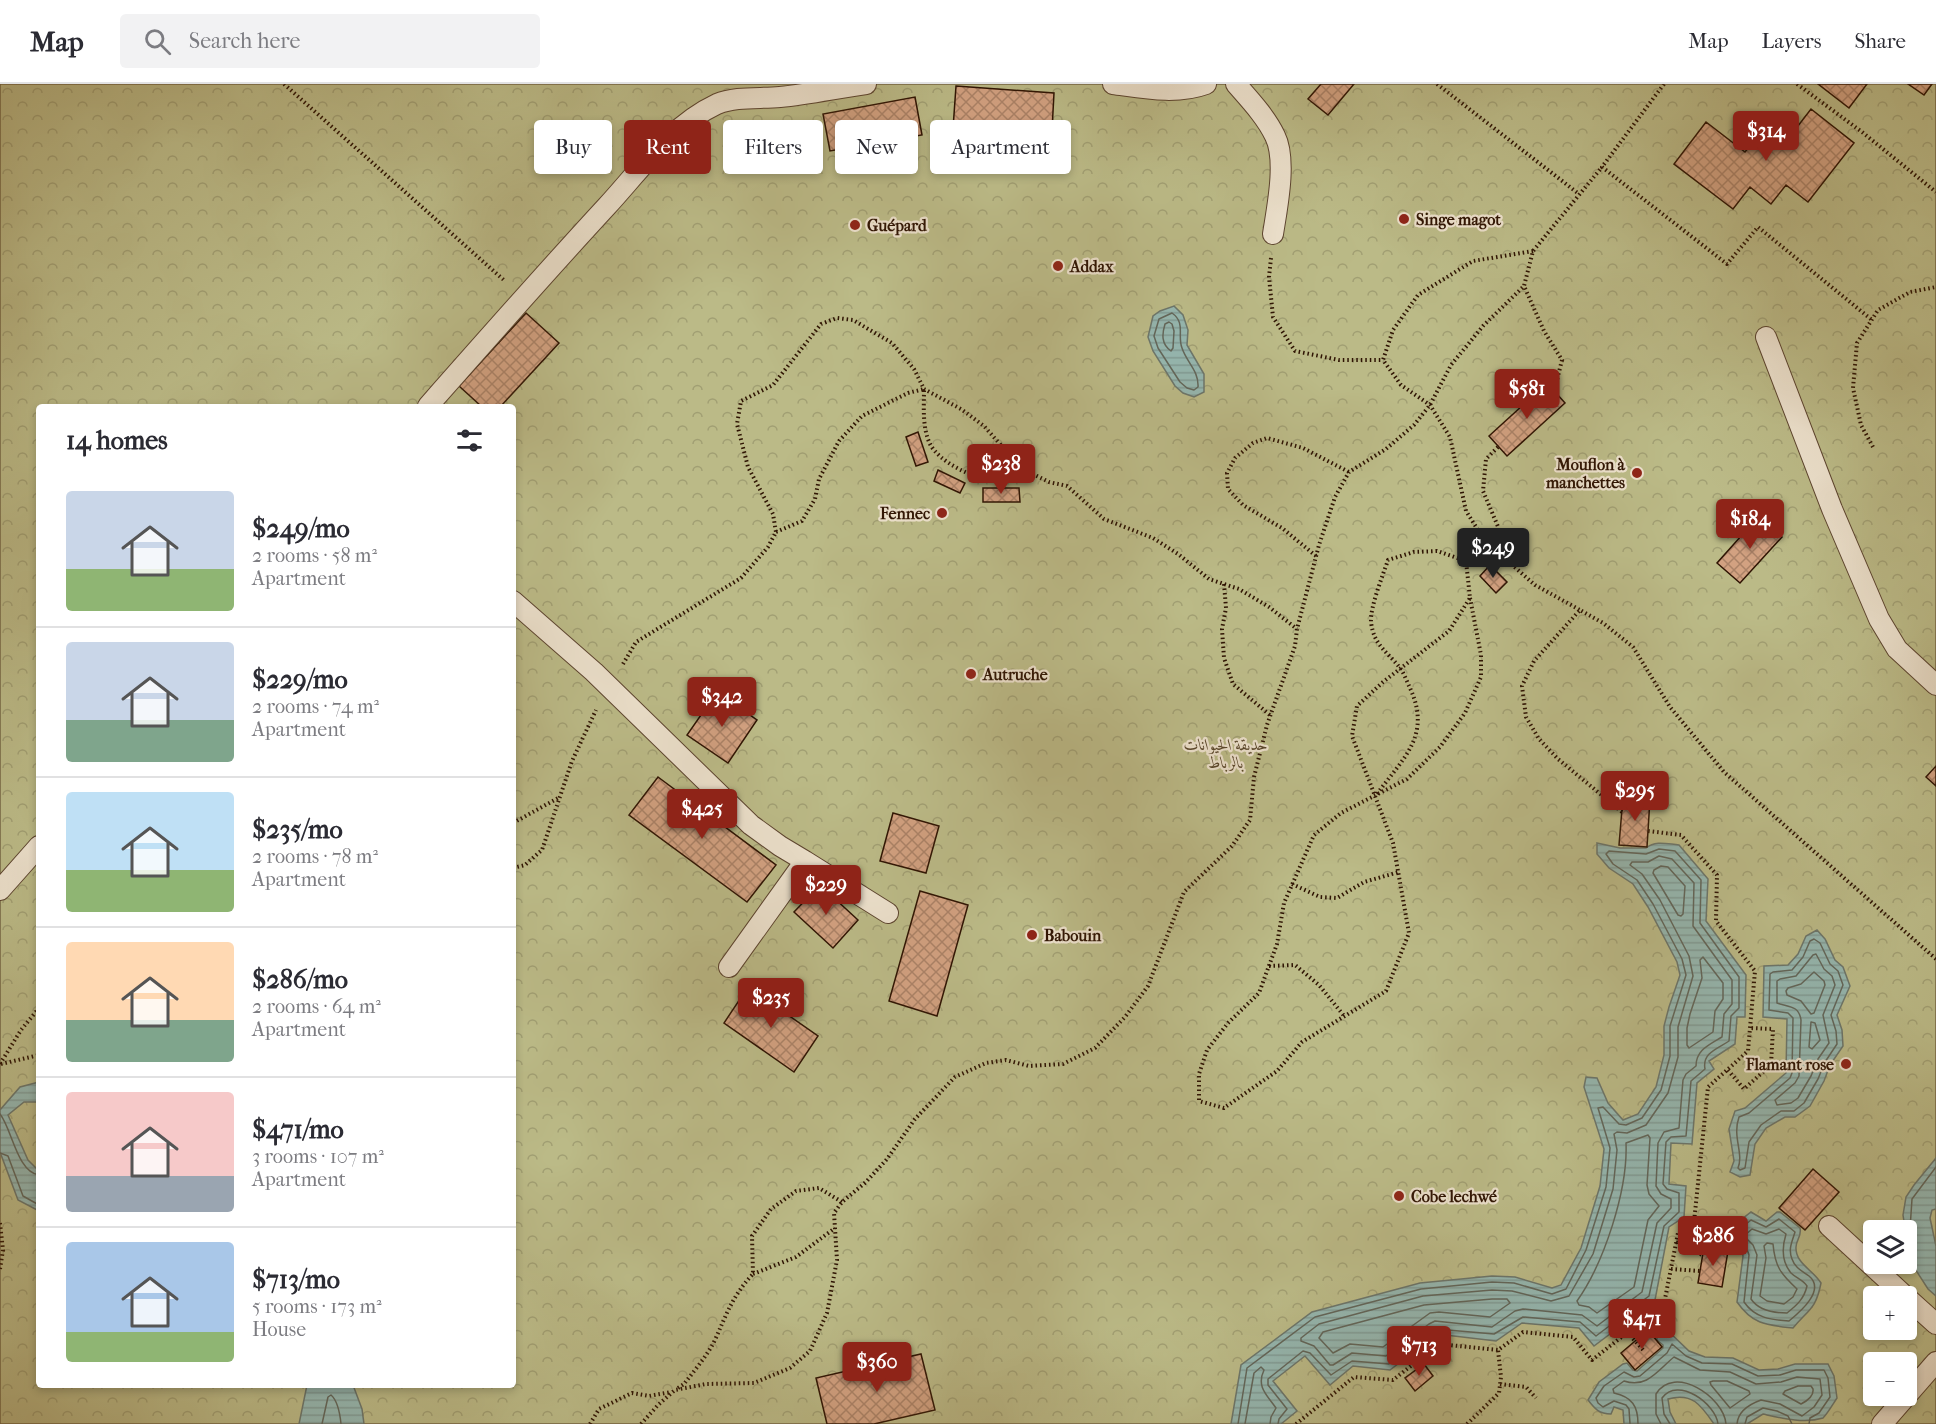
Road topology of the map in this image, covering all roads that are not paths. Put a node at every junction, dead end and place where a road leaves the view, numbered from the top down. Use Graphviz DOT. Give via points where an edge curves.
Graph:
graph roads {
  1 [pos="866,84"];
  2 [pos="1113,84"];
  3 [pos="1206,84"];
  4 [pos="1236,84"];
  5 [pos="1273,234"];
  6 [pos="1766,337"];
  7 [pos="430,404"];
  8 [pos="516,604"];
  9 [pos="1936,686"];
  10 [pos="36,849"];
  11 [pos="805,861"];
  12 [pos="0,890"];
  13 [pos="888,913"];
  14 [pos="729,967"];
  15 [pos="1828,1226"];
  16 [pos="1894,1286"];
  17 [pos="1917,1307"];
  18 [pos="1936,1324"];
  19 [pos="1936,1362"];
  20 [pos="1882,1424"];
  1 -- 7 [label="lane" via="730,100 685,124 523,297"];
  2 -- 3 [label="lane" via="1158,90"];
  4 -- 5 [label="lane" via="1276,138 1282,174"];
  6 -- 9 [label="lane" via="1879,619 1897,650"];
  8 -- 11 [label="lane" via="751,825"];
  10 -- 12 [label="lane"];
  11 -- 13 [label="lane"];
  11 -- 14 [label="lane"];
  15 -- 16 [label="lane"];
  17 -- 18 [label="lane"];
  19 -- 20 [label="lane"];
}
